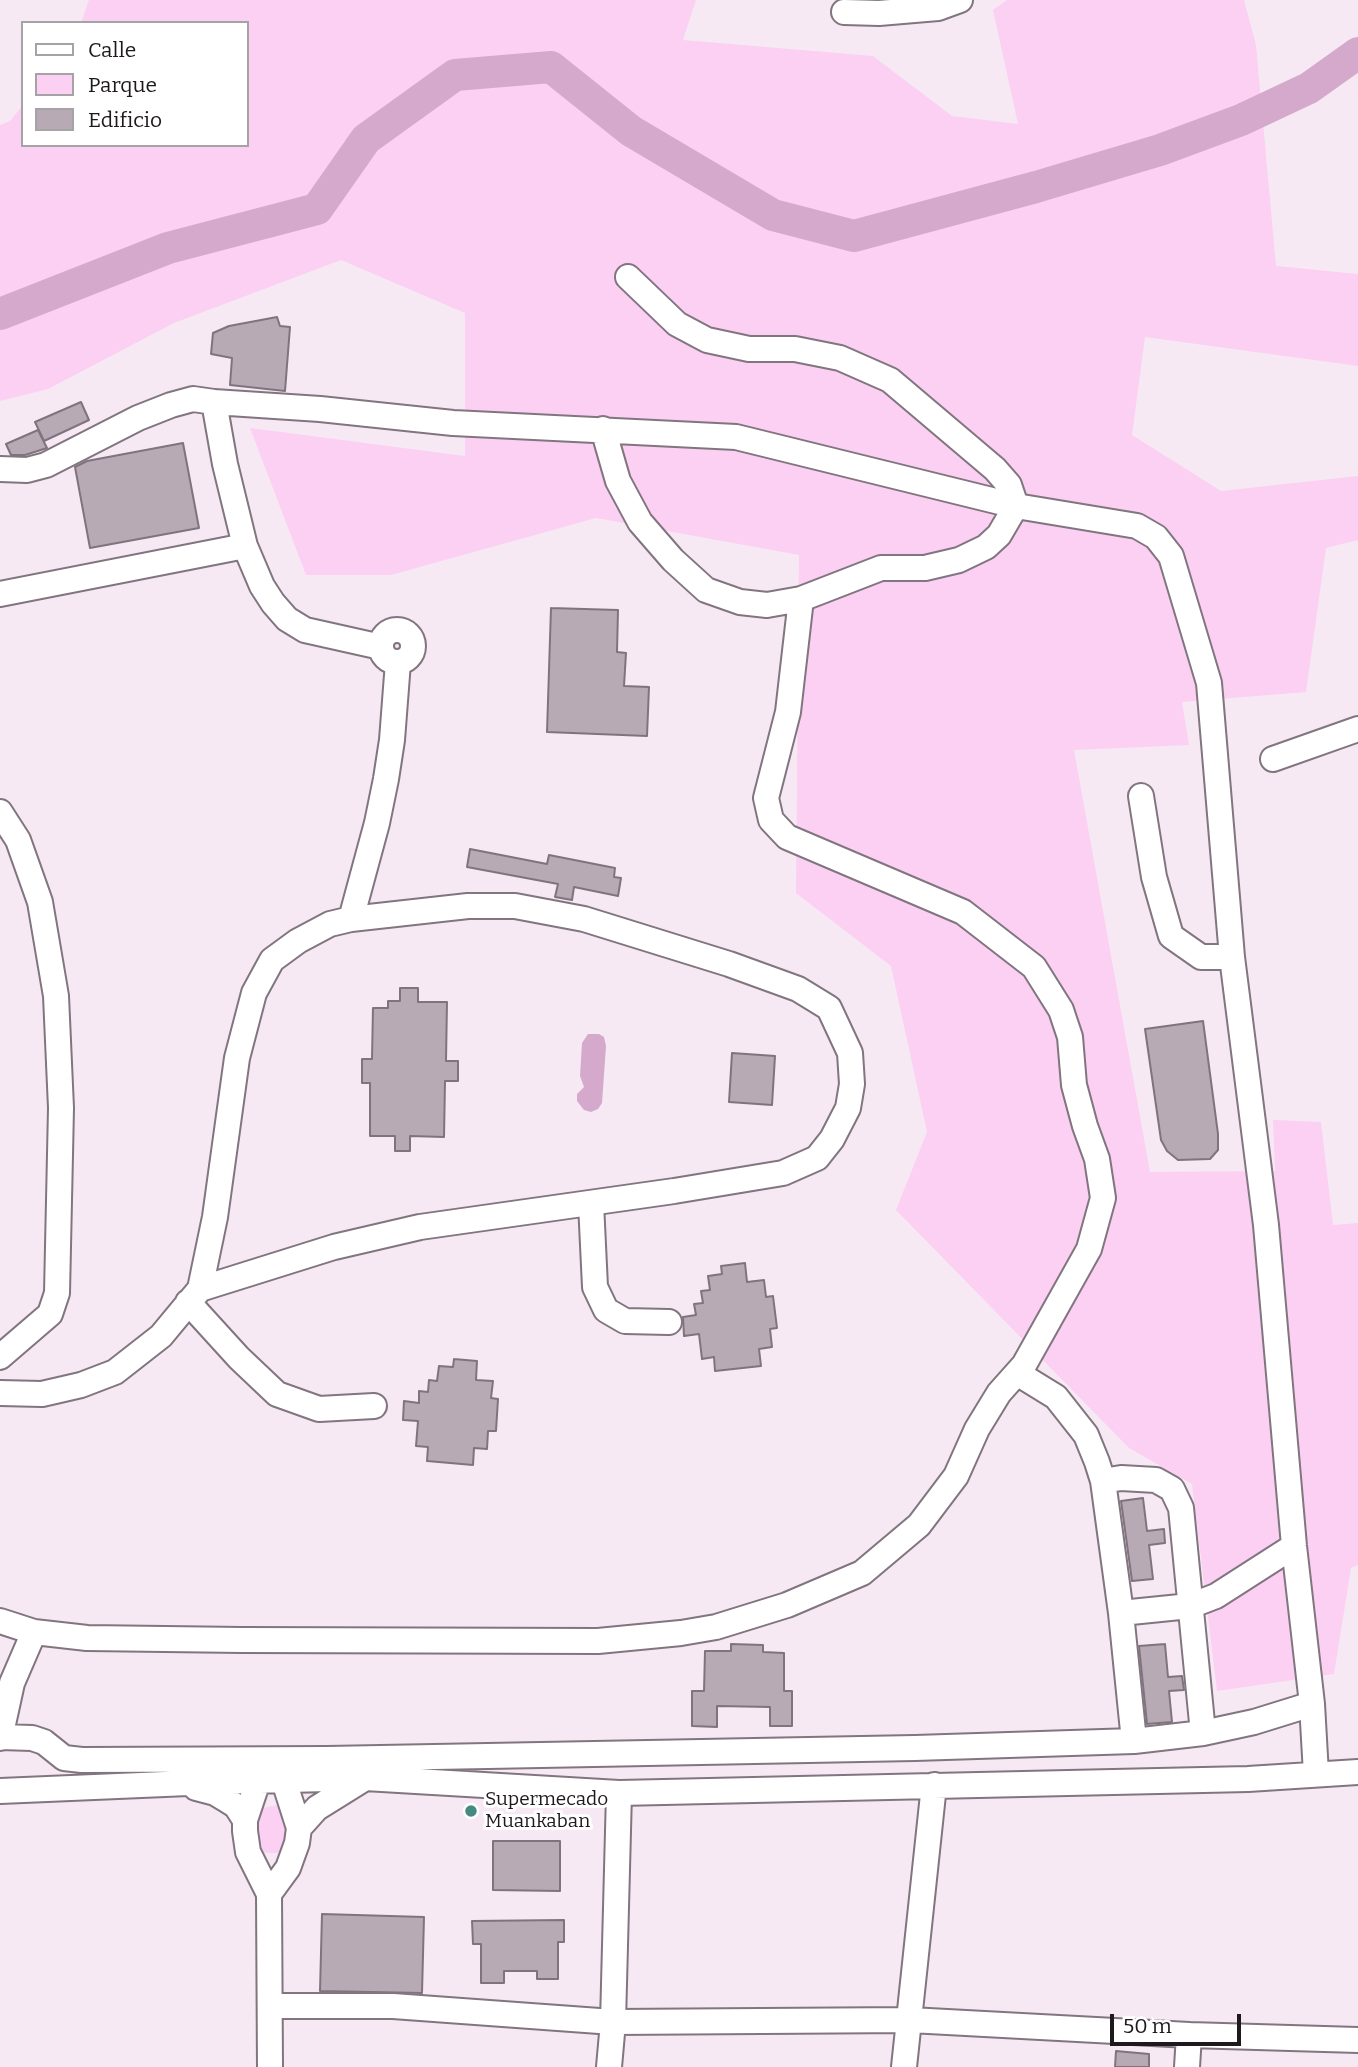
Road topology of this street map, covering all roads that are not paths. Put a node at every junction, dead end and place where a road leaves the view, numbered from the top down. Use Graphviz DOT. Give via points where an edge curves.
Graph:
graph roads {
  1 [pos="960,0"];
  2 [pos="844,12"];
  3 [pos="628,277"];
  4 [pos="214,402"];
  5 [pos="603,429"];
  6 [pos="0,469"];
  7 [pos="1016,506"];
  8 [pos="245,546"];
  9 [pos="0,594"];
  10 [pos="801,599"];
  11 [pos="1358,729"];
  12 [pos="1273,759"];
  13 [pos="1141,796"];
  14 [pos="0,812"];
  15 [pos="351,919"];
  16 [pos="1232,957"];
  17 [pos="591,1203"];
  18 [pos="194,1296"];
  19 [pos="669,1322"];
  20 [pos="0,1357"];
  21 [pos="1017,1373"];
  22 [pos="0,1393"];
  23 [pos="374,1406"];
  24 [pos="1103,1481"];
  25 [pos="1294,1546"];
  26 [pos="1190,1606"];
  27 [pos="1121,1613"];
  28 [pos="0,1621"];
  29 [pos="34,1632"];
  30 [pos="1312,1704"];
  31 [pos="1203,1732"];
  32 [pos="0,1737"];
  33 [pos="1134,1741"];
  34 [pos="1358,1772"];
  35 [pos="1316,1774"];
  36 [pos="365,1778"];
  37 [pos="258,1781"];
  38 [pos="285,1781"];
  39 [pos="182,1784"];
  40 [pos="933,1785"];
  41 [pos="0,1791"];
  42 [pos="619,1793"];
  43 [pos="245,1820"];
  44 [pos="299,1828"];
  45 [pos="269,1894"];
  46 [pos="271,2006"];
  47 [pos="910,2020"];
  48 [pos="613,2022"];
  49 [pos="1189,2035"];
  50 [pos="1358,2040"];
  51 [pos="270,2067"];
  52 [pos="609,2067"];
  53 [pos="904,2067"];
  54 [pos="1186,2067"];
  1 -- 2 [label="street" via="937,8"];
  3 -- 7 [label="street" via="677,324 707,340 840,358 890,380 995,469 1009,485"];
  4 -- 5 [label="street" via="453,423"];
  4 -- 6 [label="street" via="193,399 171,405 46,465"];
  4 -- 8 [label="street"];
  5 -- 7 [label="street" via="736,437"];
  5 -- 10 [label="street" via="618,481 640,522 706,590 740,602 768,605"];
  7 -- 10 [label="street" via="999,535 959,560 925,568 881,568"];
  7 -- 16 [label="street" via="1137,526 1156,537 1171,556 1209,683"];
  8 -- 9 [label="street"];
  8 -- 15 [label="street" via="262,586 287,620 305,630 389,654 392,740 377,823"];
  10 -- 21 [label="street" via="788,712 766,798 771,820 788,837 962,912 1034,967 1061,1010 1070,1037 1074,1085 1097,1159 1103,1198 1089,1249"];
  11 -- 12 [label="street"];
  13 -- 16 [label="street" via="1154,877 1171,936 1201,957"];
  14 -- 20 [label="street" via="18,840 40,902 56,996 61,1108 57,1293 50,1314"];
  15 -- 17 [label="street" via="468,906 526,908 584,919 729,964 798,989 829,1009 850,1053 852,1084 848,1108 817,1158 783,1173"];
  15 -- 18 [label="street" via="289,947 272,960 254,993 237,1058 215,1217"];
  16 -- 25 [label="street" via="1266,1225"];
  17 -- 18 [label="street" via="420,1227 334,1247"];
  17 -- 19 [label="street" via="595,1287 606,1310 625,1321"];
  18 -- 22 [label="street" via="161,1336 115,1372 42,1394"];
  18 -- 23 [label="street" via="239,1358 277,1394 319,1409"];
  21 -- 24 [label="street" via="1056,1396 1086,1435"];
  21 -- 29 [label="street" via="977,1429 956,1476 919,1525 862,1573 787,1605 716,1627 584,1641 87,1638"];
  24 -- 26 [label="street" via="1156,1480 1172,1489 1181,1508"];
  24 -- 27 [label="street"];
  25 -- 26 [label="street" via="1216,1596"];
  25 -- 30 [label="street"];
  26 -- 27 [label="street"];
  26 -- 31 [label="street"];
  27 -- 33 [label="street"];
  28 -- 29 [label="street"];
  29 -- 32 [label="street" via="12,1683"];
  30 -- 31 [label="street"];
  30 -- 35 [label="street"];
  31 -- 33 [label="street"];
  32 -- 33 [label="street" via="32,1738 64,1758 82,1760"];
  34 -- 35 [label="street"];
  35 -- 40 [label="street"];
  36 -- 38 [label="street"];
  36 -- 42 [label="street"];
  36 -- 44 [label="street" via="317,1808"];
  37 -- 38 [label="street"];
  37 -- 39 [label="street"];
  37 -- 43 [label="street"];
  38 -- 44 [label="street"];
  39 -- 41 [label="street"];
  39 -- 43 [label="street" via="215,1793 236,1807"];
  40 -- 42 [label="street"];
  40 -- 47 [label="street"];
  42 -- 48 [label="street"];
  43 -- 45 [label="street" via="248,1852"];
  44 -- 45 [label="street" via="288,1868"];
  45 -- 46 [label="street"];
  46 -- 48 [label="street" via="393,2006"];
  46 -- 51 [label="street"];
  47 -- 48 [label="street"];
  47 -- 49 [label="street"];
  47 -- 53 [label="street"];
  48 -- 52 [label="street"];
  49 -- 50 [label="street"];
  49 -- 54 [label="street"];
}
